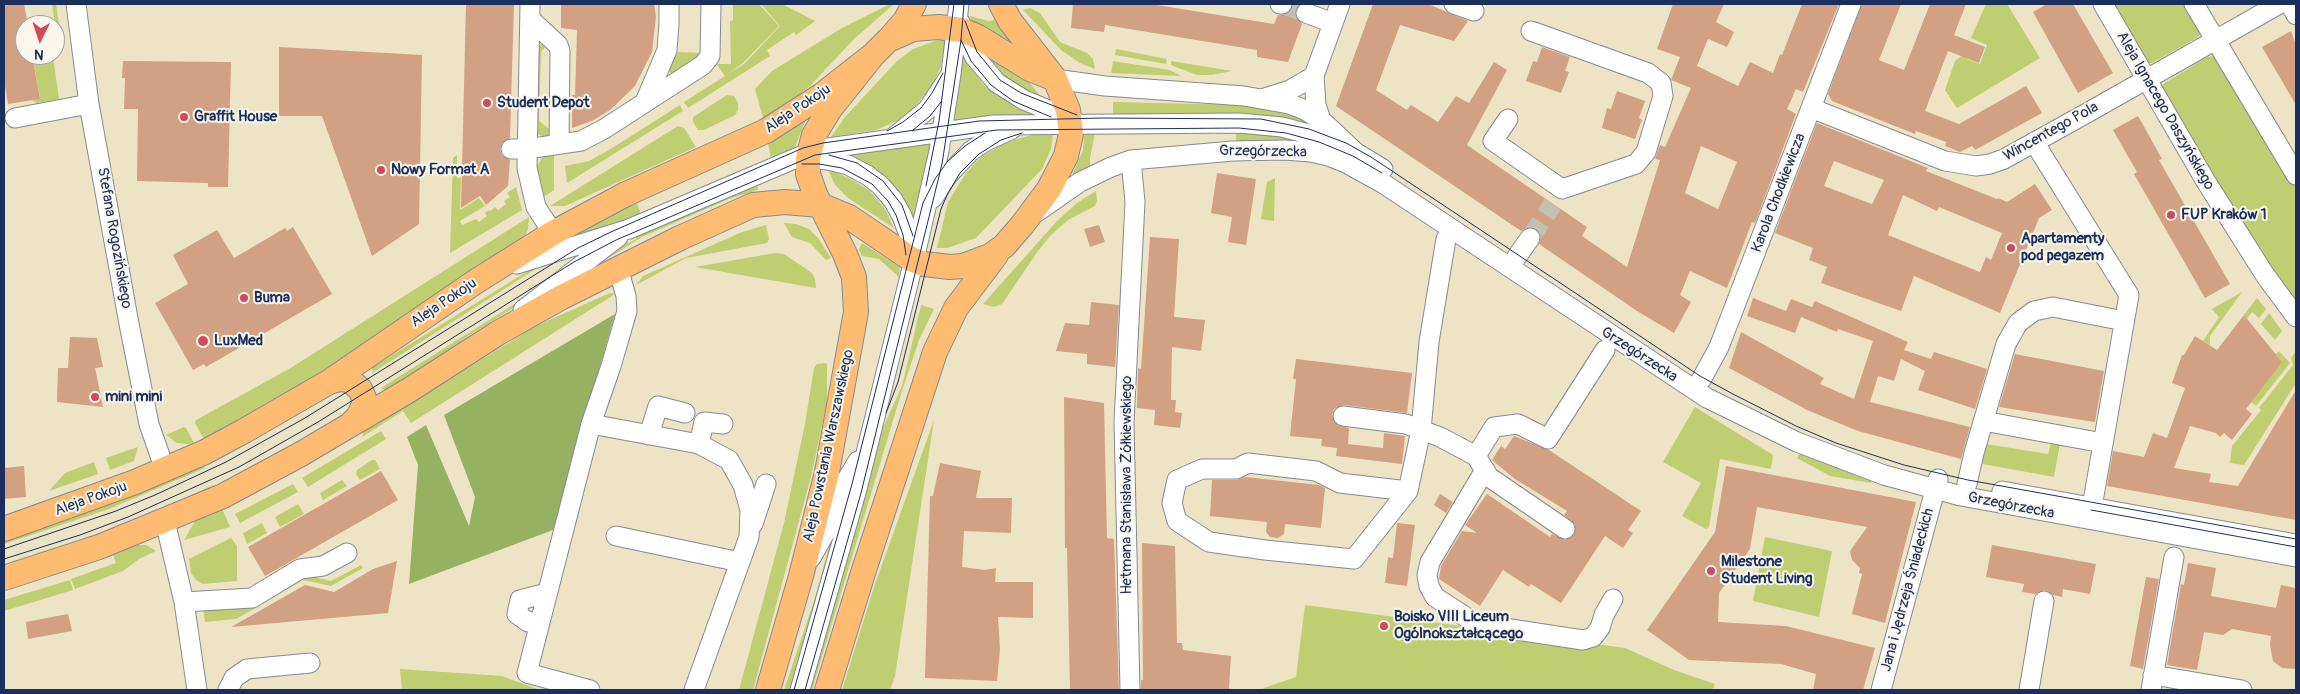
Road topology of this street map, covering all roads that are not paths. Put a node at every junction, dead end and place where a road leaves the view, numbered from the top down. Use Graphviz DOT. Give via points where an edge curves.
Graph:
graph roads {
  1 [pos="76,4"];
  2 [pos="668,4"];
  3 [pos="711,4"];
  4 [pos="914,4"];
  5 [pos="1001,4"];
  6 [pos="1340,4"];
  7 [pos="1454,4"];
  8 [pos="1851,4"];
  9 [pos="2103,4"];
  10 [pos="2194,4"];
  11 [pos="2278,4"];
  12 [pos="2290,4"];
  13 [pos="530,11"];
  14 [pos="1474,11"];
  15 [pos="1306,13"];
  16 [pos="2296,15"];
  17 [pos="959,20"];
  18 [pos="1333,23"];
  19 [pos="1530,31"];
  20 [pos="2214,40"];
  21 [pos="880,48"];
  22 [pos="950,74"];
  23 [pos="1314,76"];
  24 [pos="1056,79"];
  25 [pos="2146,80"];
  26 [pos="1262,98"];
  27 [pos="645,102"];
  28 [pos="89,104"];
  29 [pos="1811,108"];
  30 [pos="15,118"];
  31 [pos="1508,119"];
  32 [pos="1321,120"];
  33 [pos="1075,122"];
  34 [pos="1025,124"];
  35 [pos="942,132"];
  36 [pos="890,139"];
  37 [pos="2034,142"];
  38 [pos="558,143"];
  39 [pos="519,149"];
  40 [pos="1355,152"];
  41 [pos="803,156"];
  42 [pos="1131,160"];
  43 [pos="2296,175"];
  44 [pos="820,205"];
  45 [pos="924,214"];
  46 [pos="1023,224"];
  47 [pos="629,229"];
  48 [pos="1452,230"];
  49 [pos="554,233"];
  50 [pos="1530,238"];
  51 [pos="1004,246"];
  52 [pos="1516,258"];
  53 [pos="912,260"];
  54 [pos="618,268"];
  55 [pos="475,282"];
  56 [pos="2296,317"];
  57 [pos="2124,321"];
  58 [pos="498,333"];
  59 [pos="1604,350"];
  60 [pos="1701,380"];
  61 [pos="329,382"];
  62 [pos="685,413"];
  63 [pos="1343,416"];
  64 [pos="1983,421"];
  65 [pos="352,422"];
  66 [pos="591,424"];
  67 [pos="723,424"];
  68 [pos="1421,430"];
  69 [pos="649,435"];
  70 [pos="2103,442"];
  71 [pos="699,444"];
  72 [pos="867,448"];
  73 [pos="1481,463"];
  74 [pos="165,470"];
  75 [pos="766,484"];
  76 [pos="1937,484"];
  77 [pos="1967,484"];
  78 [pos="1408,491"];
  79 [pos="2092,507"];
  80 [pos="165,521"];
  81 [pos="4,529"];
  82 [pos="1565,529"];
  83 [pos="616,536"];
  84 [pos="749,537"];
  85 [pos="2296,544"];
  86 [pos="347,552"];
  87 [pos="2174,557"];
  88 [pos="2296,557"];
  89 [pos="740,562"];
  90 [pos="801,576"];
  91 [pos="4,578"];
  92 [pos="547,593"];
  93 [pos="1614,599"];
  94 [pos="2044,601"];
  95 [pos="184,602"];
  96 [pos="540,621"];
  97 [pos="310,663"];
  98 [pos="525,682"];
  99 [pos="2152,682"];
  100 [pos="197,690"];
  101 [pos="228,690"];
  102 [pos="590,690"];
  103 [pos="694,690"];
  104 [pos="768,690"];
  105 [pos="800,690"];
  106 [pos="828,690"];
  107 [pos="1130,690"];
  108 [pos="1881,690"];
  109 [pos="2029,690"];
  110 [pos="2242,690"];
  1 -- 28 [label="street, Stefana Rogozińskiego"];
  2 -- 27 [label="street" via="670,24 666,50"];
  3 -- 27 [label="street" via="707,62"];
  4 -- 21 [label="main road" via="905,21"];
  5 -- 24 [label="main road" via="1010,21"];
  6 -- 18 [label="street"];
  7 -- 14 [label="street"];
  8 -- 29 [label="street, Karola Chodkiewicza"];
  9 -- 25 [label="street, Aleja Ignacego Daszyńskiego"];
  10 -- 20 [label="street"];
  11 -- 20 [label="street, Wincentego Pola"];
  12 -- 16 [label="street"];
  13 -- 38 [label="street" via="560,51"];
  13 -- 39 [label="street"];
  15 -- 18 [label="street"];
  17 -- 21 [label="main road" via="939,27 913,29"];
  17 -- 22 [label="street"];
  17 -- 24 [label="main road" via="978,37 1030,69"];
  17 -- 33 [label="street" via="974,56 999,86"];
  18 -- 23 [label="street"];
  19 -- 31 [label="street" via="1648,73 1661,83 1663,96 1646,152 1636,164 1558,197 1493,141"];
  20 -- 25 [label="street, Wincentego Pola"];
  20 -- 43 [label="street"];
  21 -- 41 [label="main road" via="820,123"];
  21 -- 49 [label="main road, Aleja Pokoju" via="822,94 766,131 626,194"];
  22 -- 35 [label="street"];
  22 -- 36 [label="street" via="928,109"];
  23 -- 26 [label="street" via="1290,90"];
  23 -- 32 [label="street" via="1316,105"];
  24 -- 26 [label="street, Grzegórzecka"];
  24 -- 33 [label="main road"];
  25 -- 37 [label="street, Wincentego Pola"];
  25 -- 56 [label="street, Aleja Ignacego Daszyńskiego" via="2265,275"];
  26 -- 32 [label="street, Grzegórzecka" via="1297,106"];
  27 -- 38 [label="street" via="587,138"];
  28 -- 30 [label="street"];
  28 -- 74 [label="street, Stefana Rogozińskiego" via="149,424"];
  29 -- 37 [label="street, Wincentego Pola" via="1960,165 1990,164"];
  29 -- 60 [label="street, Karola Chodkiewicza" via="1719,347"];
  32 -- 40 [label="street, Grzegórzecka"];
  33 -- 34 [label="street"];
  33 -- 40 [label="street" via="1256,124 1306,133"];
  33 -- 46 [label="main road" via="1061,168"];
  34 -- 35 [label="street"];
  34 -- 45 [label="street" via="986,141 964,157 943,182"];
  35 -- 36 [label="street"];
  35 -- 45 [label="street"];
  36 -- 41 [label="street" via="828,148"];
  37 -- 57 [label="street" via="2129,295"];
  38 -- 39 [label="street"];
  39 -- 49 [label="street" via="536,207"];
  40 -- 52 [label="street, Grzegórzecka"];
  41 -- 44 [label="main road, Aleja Powstania Warszawskiego"];
  41 -- 47 [label="street"];
  41 -- 53 [label="street" via="848,165 880,185 904,220"];
  42 -- 46 [label="street, Grzegórzecka" via="1080,182"];
  42 -- 48 [label="street, Grzegórzecka" via="1205,152 1311,152 1365,172"];
  42 -- 107 [label="street, Hetmana Stanisława Żółkiewskiego" via="1135,202 1124,422"];
  44 -- 53 [label="main road" via="855,220"];
  44 -- 54 [label="main road" via="785,202 753,205"];
  44 -- 90 [label="main road, Aleja Powstania Warszawskiego" via="854,278 856,312 827,472"];
  45 -- 53 [label="street"];
  46 -- 51 [label="main road"];
  47 -- 55 [label="street" via="534,257"];
  47 -- 58 [label="street" via="533,301"];
  48 -- 68 [label="street" via="1446,239 1429,342"];
  48 -- 76 [label="street, Grzegórzecka" via="1715,403 1839,460"];
  49 -- 55 [label="main road, Aleja Pokoju"];
  50 -- 52 [label="street"];
  51 -- 53 [label="main road" via="990,256 963,266 938,266"];
  51 -- 106 [label="main road" via="956,308 935,352"];
  52 -- 60 [label="street, Grzegórzecka"];
  53 -- 72 [label="street"];
  54 -- 58 [label="main road"];
  54 -- 66 [label="street" via="627,311"];
  55 -- 61 [label="main road, Aleja Pokoju"];
  57 -- 64 [label="street" via="2053,307 2026,315 2006,344"];
  57 -- 70 [label="street"];
  58 -- 65 [label="main road" via="411,389"];
  59 -- 73 [label="street" via="1548,439 1518,424 1494,427"];
  60 -- 76 [label="street, Grzegórzecka" via="1794,429"];
  61 -- 65 [label="main road" via="349,380 360,389 363,407"];
  61 -- 74 [label="main road, Aleja Pokoju" via="244,431"];
  62 -- 69 [label="street" via="658,406"];
  63 -- 68 [label="street" via="1406,424"];
  64 -- 70 [label="street"];
  64 -- 77 [label="street"];
  65 -- 80 [label="main road" via="258,478"];
  66 -- 69 [label="street"];
  66 -- 92 [label="street"];
  67 -- 71 [label="street" via="704,422"];
  68 -- 73 [label="street" via="1440,437"];
  68 -- 78 [label="street"];
  69 -- 71 [label="street"];
  70 -- 79 [label="street"];
  71 -- 84 [label="street" via="729,460 743,485 750,510"];
  72 -- 90 [label="street" via="843,486 832,520"];
  72 -- 105 [label="street"];
  73 -- 82 [label="street" via="1489,477"];
  73 -- 93 [label="street" via="1430,562 1426,575 1435,597 1484,625 1583,640 1593,637 1600,628"];
  74 -- 81 [label="main road, Aleja Pokoju" via="96,498"];
  75 -- 84 [label="street"];
  76 -- 77 [label="street, Grzegórzecka"];
  76 -- 88 [label="street, Grzegórzecka" via="2108,524"];
  76 -- 108 [label="street, Jana i Jędrzeja Śniadeckich"];
  77 -- 79 [label="street, Grzegórzecka"];
  78 -- 78 [label="street" via="1340,483 1316,471 1248,463 1236,469 1202,469 1178,480 1172,503 1177,521 1209,542 1354,559"];
  79 -- 85 [label="street, Grzegórzecka"];
  80 -- 91 [label="main road" via="77,555"];
  80 -- 95 [label="street"];
  83 -- 89 [label="street"];
  84 -- 89 [label="street"];
  86 -- 95 [label="street" via="323,566 300,568 252,598"];
  87 -- 99 [label="street"];
  89 -- 103 [label="street"];
  90 -- 104 [label="main road, Aleja Powstania Warszawskiego"];
  92 -- 96 [label="street"];
  92 -- 96 [label="street" via="520,600 516,614 528,622"];
  94 -- 109 [label="street"];
  95 -- 100 [label="street"];
  96 -- 98 [label="street"];
  97 -- 101 [label="street" via="247,669 234,678"];
  98 -- 102 [label="street"];
  99 -- 110 [label="street"];
}
